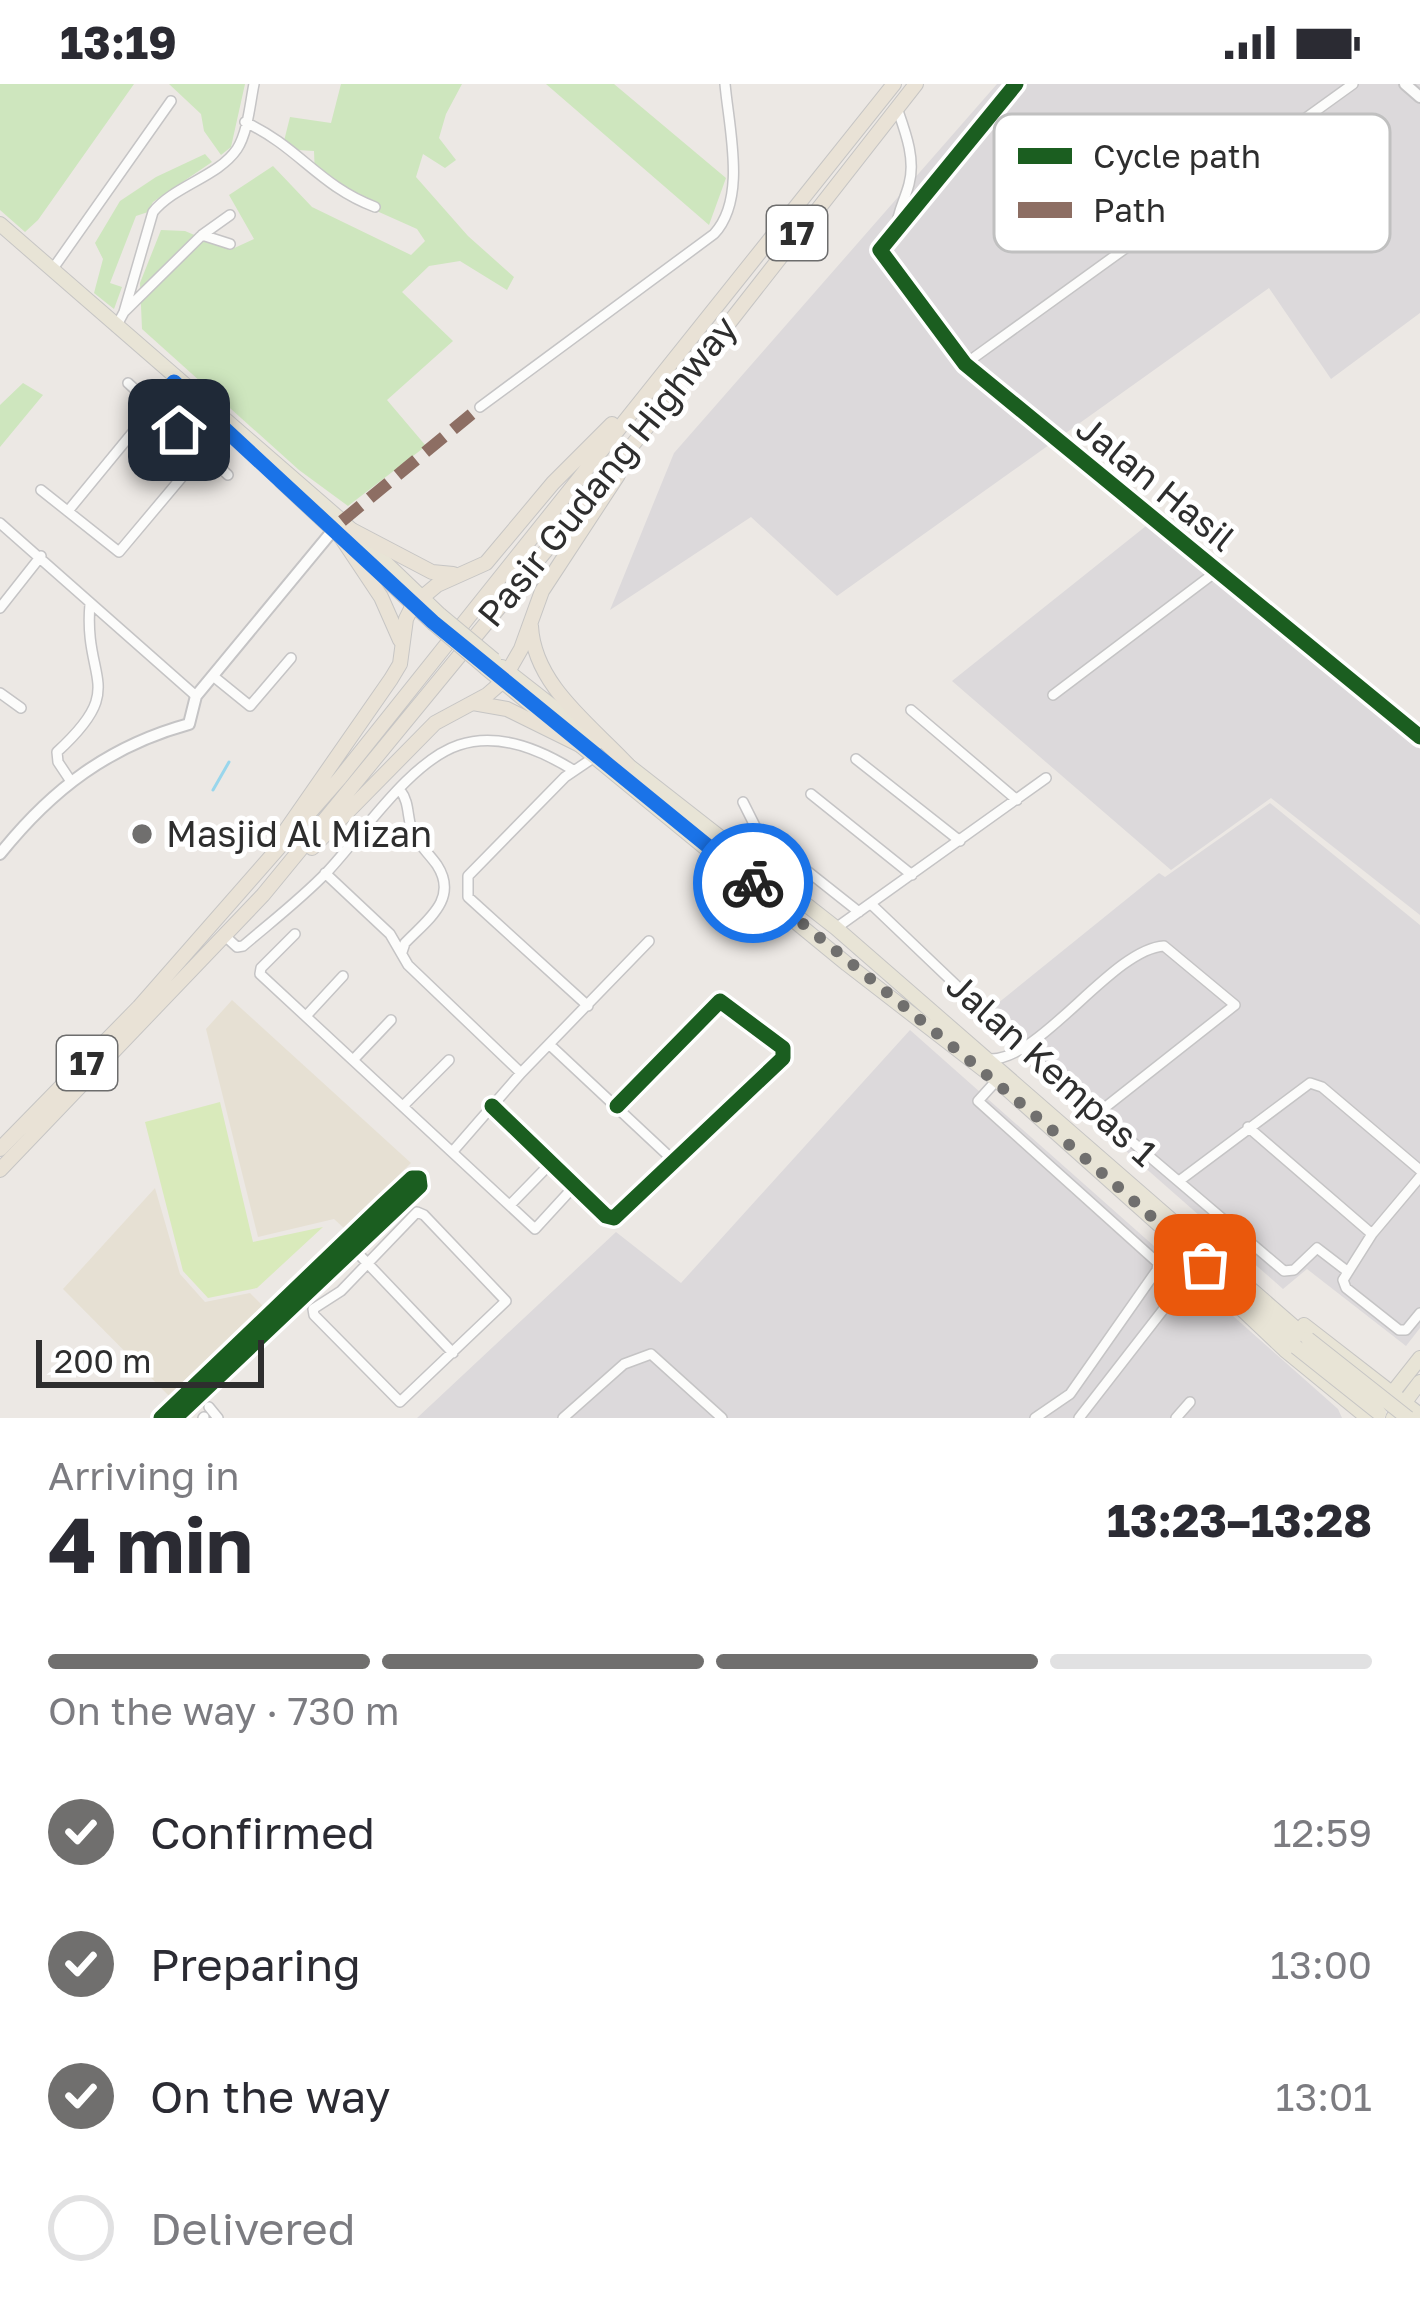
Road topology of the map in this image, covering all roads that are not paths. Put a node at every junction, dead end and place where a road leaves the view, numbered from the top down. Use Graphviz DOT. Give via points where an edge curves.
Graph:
graph roads {
  1 [pos="254,84"];
  2 [pos="725,84"];
  3 [pos="894,84"];
  4 [pos="916,84"];
  5 [pos="1016,84"];
  6 [pos="1353,84"];
  7 [pos="1405,84"];
  8 [pos="1420,97"];
  9 [pos="171,101"];
  10 [pos="897,108"];
  11 [pos="1311,114"];
  12 [pos="245,122"];
  13 [pos="375,207"];
  14 [pos="230,215"];
  15 [pos="0,224"];
  16 [pos="896,230"];
  17 [pos="202,235"];
  18 [pos="230,244"];
  19 [pos="1120,252"];
  20 [pos="52,270"];
  21 [pos="124,312"];
  22 [pos="120,330"];
  23 [pos="965,364"];
  24 [pos="660,377"];
  25 [pos="174,382"];
  26 [pos="128,383"];
  27 [pos="153,406"];
  28 [pos="480,407"];
  29 [pos="657,415"];
  30 [pos="203,452"];
  31 [pos="228,475"];
  32 [pos="41,490"];
  33 [pos="68,512"];
  34 [pos="0,523"];
  35 [pos="341,530"];
  36 [pos="41,556"];
  37 [pos="1217,571"];
  38 [pos="468,572"];
  39 [pos="417,602"];
  40 [pos="90,604"];
  41 [pos="0,608"];
  42 [pos="531,615"];
  43 [pos="403,651"];
  44 [pos="291,658"];
  45 [pos="213,676"];
  46 [pos="505,677"];
  47 [pos="0,692"];
  48 [pos="1053,695"];
  49 [pos="196,696"];
  50 [pos="472,703"];
  51 [pos="21,707"];
  52 [pos="911,710"];
  53 [pos="1420,737"];
  54 [pos="590,751"];
  55 [pos="856,759"];
  56 [pos="628,765"];
  57 [pos="573,770"];
  58 [pos="1046,778"];
  59 [pos="70,780"];
  60 [pos="400,790"];
  61 [pos="811,794"];
  62 [pos="1017,800"];
  63 [pos="743,802"];
  64 [pos="959,841"];
  65 [pos="0,854"];
  66 [pos="325,874"];
  67 [pos="912,875"];
  68 [pos="254,880"];
  69 [pos="263,896"];
  70 [pos="871,904"];
  71 [pos="857,914"];
  72 [pos="836,928"];
  73 [pos="295,934"];
  74 [pos="226,937"];
  75 [pos="649,941"];
  76 [pos="853,943"];
  77 [pos="402,952"];
  78 [pos="343,976"];
  79 [pos="878,987"];
  80 [pos="588,1006"];
  81 [pos="306,1016"];
  82 [pos="391,1021"];
  83 [pos="550,1046"];
  84 [pos="1023,1049"];
  85 [pos="354,1059"];
  86 [pos="989,1059"];
  87 [pos="448,1060"];
  88 [pos="521,1073"];
  89 [pos="997,1080"];
  90 [pos="1018,1086"];
  91 [pos="404,1105"];
  92 [pos="493,1106"];
  93 [pos="617,1106"];
  94 [pos="1098,1113"];
  95 [pos="1248,1127"];
  96 [pos="0,1149"];
  97 [pos="454,1150"];
  98 [pos="674,1161"];
  99 [pos="551,1162"];
  100 [pos="0,1170"];
  101 [pos="1420,1173"];
  102 [pos="1179,1181"];
  103 [pos="568,1193"];
  104 [pos="510,1205"];
  105 [pos="1372,1234"];
  106 [pos="350,1245"];
  107 [pos="1210,1263"];
  108 [pos="369,1265"];
  109 [pos="1346,1270"];
  110 [pos="1420,1313"];
  111 [pos="1302,1343"];
  112 [pos="453,1353"];
  113 [pos="1420,1357"];
  114 [pos="1358,1369"];
  115 [pos="1376,1382"];
  116 [pos="1420,1382"];
  117 [pos="1420,1398"];
  118 [pos="1190,1402"];
  119 [pos="1401,1405"];
  120 [pos="1352,1412"];
  121 [pos="1420,1412"];
  122 [pos="205,1414"];
  123 [pos="161,1418"];
  124 [pos="176,1418"];
  125 [pos="218,1418"];
  126 [pos="563,1418"];
  127 [pos="722,1418"];
  128 [pos="1036,1418"];
  129 [pos="1078,1418"];
  130 [pos="1176,1418"];
  131 [pos="1370,1418"];
  132 [pos="1390,1418"];
  1 -- 12 [label="street"];
  2 -- 28 [label="street" via="728,219"];
  3 -- 24 [label="highway, Pasir Gudang Highway / 17"];
  4 -- 10 [label="highway, Pasir Gudang Highway / 17"];
  5 -- 16 [label="street"];
  6 -- 11 [label="street"];
  7 -- 8 [label="street"];
  9 -- 20 [label="street"];
  10 -- 16 [label="street" via="911,178"];
  10 -- 29 [label="highway, Pasir Gudang Highway / 17"];
  12 -- 13 [label="street" via="278,139 338,191"];
  12 -- 21 [label="street" via="230,156 153,212"];
  14 -- 17 [label="street"];
  15 -- 20 [label="main road"];
  16 -- 23 [label="street, Jalan Hasil" via="880,250"];
  17 -- 18 [label="street"];
  17 -- 21 [label="street"];
  19 -- 23 [label="street"];
  20 -- 22 [label="main road"];
  21 -- 22 [label="street"];
  22 -- 25 [label="main road"];
  22 -- 35 [label="main road"];
  23 -- 37 [label="street, Jalan Hasil"];
  24 -- 38 [label="highway"];
  24 -- 68 [label="highway, Pasir Gudang Highway / 17"];
  25 -- 27 [label="street"];
  25 -- 35 [label="main road"];
  26 -- 27 [label="street"];
  27 -- 30 [label="street"];
  27 -- 33 [label="street"];
  29 -- 42 [label="highway"];
  29 -- 69 [label="highway, Pasir Gudang Highway / 17"];
  30 -- 31 [label="street"];
  30 -- 33 [label="street" via="119,552"];
  32 -- 33 [label="street"];
  34 -- 36 [label="street"];
  35 -- 38 [label="highway" via="432,572"];
  35 -- 39 [label="main road"];
  35 -- 43 [label="highway"];
  35 -- 45 [label="street"];
  36 -- 40 [label="street"];
  36 -- 41 [label="street"];
  37 -- 48 [label="street"];
  37 -- 53 [label="street, Jalan Hasil"];
  38 -- 39 [label="highway"];
  39 -- 43 [label="highway"];
  39 -- 46 [label="main road, bridge"];
  40 -- 49 [label="street"];
  40 -- 59 [label="street" via="100,698 57,752"];
  42 -- 46 [label="highway"];
  42 -- 56 [label="highway" via="545,675"];
  43 -- 68 [label="highway"];
  44 -- 45 [label="street" via="250,706"];
  45 -- 49 [label="street"];
  46 -- 50 [label="highway"];
  46 -- 54 [label="main road"];
  46 -- 56 [label="main road"];
  47 -- 51 [label="street"];
  49 -- 59 [label="street" via="189,724 119,749"];
  50 -- 54 [label="highway" via="507,709"];
  50 -- 69 [label="highway" via="435,723"];
  52 -- 62 [label="street"];
  54 -- 57 [label="street"];
  54 -- 79 [label="main road"];
  55 -- 64 [label="street"];
  56 -- 72 [label="main road"];
  57 -- 60 [label="street" via="515,744 470,742 443,753"];
  57 -- 80 [label="street" via="465,886"];
  58 -- 62 [label="street"];
  59 -- 65 [label="street"];
  60 -- 66 [label="street"];
  60 -- 77 [label="street" via="412,832 447,886"];
  61 -- 67 [label="street"];
  62 -- 64 [label="street"];
  63 -- 71 [label="street" via="758,832"];
  64 -- 67 [label="street"];
  66 -- 74 [label="street" via="243,946"];
  66 -- 77 [label="street"];
  67 -- 70 [label="street"];
  68 -- 96 [label="highway, Pasir Gudang Highway / 17"];
  69 -- 74 [label="highway, Pasir Gudang Highway / 17"];
  70 -- 71 [label="street"];
  70 -- 84 [label="street, Jalan Kempas 1"];
  71 -- 72 [label="street"];
  71 -- 76 [label="street"];
  72 -- 76 [label="main road"];
  72 -- 79 [label="main road" via="839,949"];
  73 -- 81 [label="street" via="260,970"];
  74 -- 100 [label="highway, Pasir Gudang Highway / 17"];
  75 -- 80 [label="street"];
  76 -- 86 [label="main road"];
  77 -- 88 [label="street"];
  78 -- 81 [label="street"];
  79 -- 89 [label="main road"];
  80 -- 83 [label="street"];
  81 -- 85 [label="street"];
  82 -- 85 [label="street"];
  83 -- 88 [label="street"];
  83 -- 93 [label="street"];
  84 -- 86 [label="street"];
  84 -- 90 [label="street" via="1012,1066"];
  84 -- 94 [label="street, Jalan Kempas 1"];
  84 -- 94 [label="street" via="1156,946 1233,1001"];
  85 -- 91 [label="street"];
  86 -- 90 [label="main road"];
  87 -- 91 [label="street"];
  88 -- 92 [label="street"];
  89 -- 107 [label="main road"];
  89 -- 128 [label="street" via="978,1101 1158,1263 1070,1394"];
  90 -- 107 [label="main road"];
  91 -- 97 [label="street"];
  92 -- 97 [label="street"];
  92 -- 99 [label="street"];
  93 -- 98 [label="street"];
  93 -- 98 [label="street" via="720,1001 775,1041 783,1058"];
  94 -- 102 [label="street, Jalan Kempas 1"];
  95 -- 101 [label="street" via="1310,1082"];
  95 -- 102 [label="street"];
  95 -- 105 [label="street"];
  97 -- 104 [label="street"];
  98 -- 99 [label="street" via="614,1218"];
  99 -- 104 [label="street"];
  101 -- 105 [label="street"];
  102 -- 109 [label="street, Jalan Kempas 1" via="1284,1271 1317,1248"];
  103 -- 104 [label="street" via="535,1229"];
  105 -- 109 [label="street"];
  106 -- 106 [label="street" via="412,1178 419,1178 420,1186"];
  106 -- 108 [label="street"];
  106 -- 123 [label="street"];
  106 -- 124 [label="street"];
  107 -- 111 [label="main road"];
  107 -- 114 [label="main road" via="1277,1301"];
  107 -- 120 [label="main road" via="1228,1296"];
  107 -- 129 [label="street"];
  108 -- 112 [label="street"];
  108 -- 112 [label="street" via="417,1212 424,1215 506,1301"];
  108 -- 112 [label="street" via="314,1316 400,1402"];
  109 -- 110 [label="street" via="1346,1288 1399,1330"];
  111 -- 119 [label="main road, bridge"];
  111 -- 132 [label="main road, bridge"];
  113 -- 114 [label="main road" via="1396,1378"];
  113 -- 119 [label="main road"];
  114 -- 115 [label="main road"];
  115 -- 119 [label="main road"];
  115 -- 120 [label="main road" via="1375,1399"];
  116 -- 119 [label="main road"];
  117 -- 121 [label="main road"];
  118 -- 130 [label="street"];
  119 -- 121 [label="main road"];
  119 -- 131 [label="main road"];
  119 -- 132 [label="main road"];
  120 -- 131 [label="main road"];
  122 -- 125 [label="street"];
  126 -- 127 [label="street" via="645,1354"];
}
